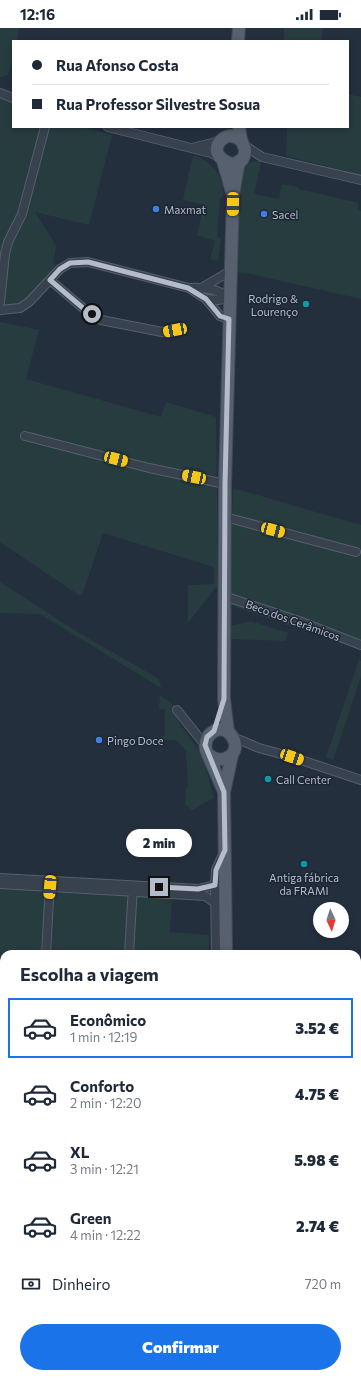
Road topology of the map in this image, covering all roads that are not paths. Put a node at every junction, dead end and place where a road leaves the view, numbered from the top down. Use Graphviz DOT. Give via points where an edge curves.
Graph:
graph roads {
  1 [pos="239,28"];
  2 [pos="238,40"];
  3 [pos="0,93"];
  4 [pos="12,98"];
  5 [pos="45,128"];
  6 [pos="112,128"];
  7 [pos="239,128"];
  8 [pos="226,135"];
  9 [pos="243,142"];
  10 [pos="191,148"];
  11 [pos="262,157"];
  12 [pos="221,159"];
  13 [pos="240,160"];
  14 [pos="361,180"];
  15 [pos="233,195"];
  16 [pos="232,270"];
  17 [pos="50,280"];
  18 [pos="203,287"];
  19 [pos="188,288"];
  20 [pos="230,298"];
  21 [pos="206,299"];
  22 [pos="0,302"];
  23 [pos="0,310"];
  24 [pos="229,319"];
  25 [pos="175,330"];
  26 [pos="25,436"];
  27 [pos="225,484"];
  28 [pos="225,517"];
  29 [pos="356,552"];
  30 [pos="224,596"];
  31 [pos="361,645"];
  32 [pos="224,699"];
  33 [pos="177,710"];
  34 [pos="192,730"];
  35 [pos="212,732"];
  36 [pos="231,735"];
  37 [pos="253,746"];
  38 [pos="207,750"];
  39 [pos="233,752"];
  40 [pos="361,780"];
  41 [pos="224,792"];
  42 [pos="225,850"];
  43 [pos="0,878"];
  44 [pos="0,884"];
  45 [pos="50,884"];
  46 [pos="215,885"];
  47 [pos="133,888"];
  48 [pos="215,903"];
  49 [pos="46,950"];
  50 [pos="129,950"];
  51 [pos="216,950"];
  52 [pos="226,950"];
  1 -- 2 [label="main road"];
  3 -- 4 [label="street"];
  5 -- 22 [label="street" via="22,214 8,242 3,259"];
  6 -- 10 [label="street"];
  7 -- 9 [label="main road"];
  8 -- 9 [label="main road"];
  8 -- 10 [label="street"];
  8 -- 12 [label="main road" via="217,149"];
  9 -- 11 [label="street"];
  9 -- 13 [label="main road" via="245,153"];
  10 -- 12 [label="street" via="211,153"];
  11 -- 13 [label="street"];
  11 -- 14 [label="street"];
  12 -- 13 [label="main road" via="231,164"];
  12 -- 15 [label="main road"];
  13 -- 15 [label="main road"];
  15 -- 16 [label="main road"];
  16 -- 18 [label="street"];
  16 -- 20 [label="main road"];
  17 -- 19 [label="street" via="70,263 88,262"];
  17 -- 23 [label="street" via="20,308"];
  17 -- 25 [label="street" via="101,320 162,332"];
  18 -- 19 [label="street"];
  18 -- 20 [label="street"];
  19 -- 21 [label="street"];
  20 -- 21 [label="street"];
  20 -- 24 [label="main road"];
  21 -- 24 [label="street" via="220,316"];
  24 -- 27 [label="main road"];
  26 -- 27 [label="street" via="149,468"];
  27 -- 28 [label="main road"];
  28 -- 29 [label="street"];
  28 -- 30 [label="main road"];
  30 -- 31 [label="street, Beco dos Cerâmicos"];
  30 -- 32 [label="main road"];
  32 -- 35 [label="main road"];
  32 -- 36 [label="main road"];
  33 -- 34 [label="street"];
  34 -- 35 [label="street"];
  34 -- 38 [label="street"];
  35 -- 36 [label="main road" via="219,730"];
  35 -- 38 [label="main road" via="207,737"];
  36 -- 37 [label="street"];
  36 -- 39 [label="main road" via="235,742"];
  37 -- 39 [label="street"];
  37 -- 40 [label="street"];
  38 -- 39 [label="main road" via="211,757 220,760"];
  38 -- 41 [label="main road"];
  39 -- 41 [label="main road"];
  41 -- 42 [label="main road"];
  42 -- 46 [label="street" via="216,870"];
  42 -- 52 [label="main road"];
  43 -- 45 [label="street"];
  44 -- 45 [label="street"];
  45 -- 47 [label="street"];
  45 -- 49 [label="street"];
  46 -- 47 [label="street" via="198,889"];
  46 -- 48 [label="street"];
  47 -- 48 [label="street" via="205,896"];
  47 -- 50 [label="street"];
  48 -- 51 [label="street"];
}
